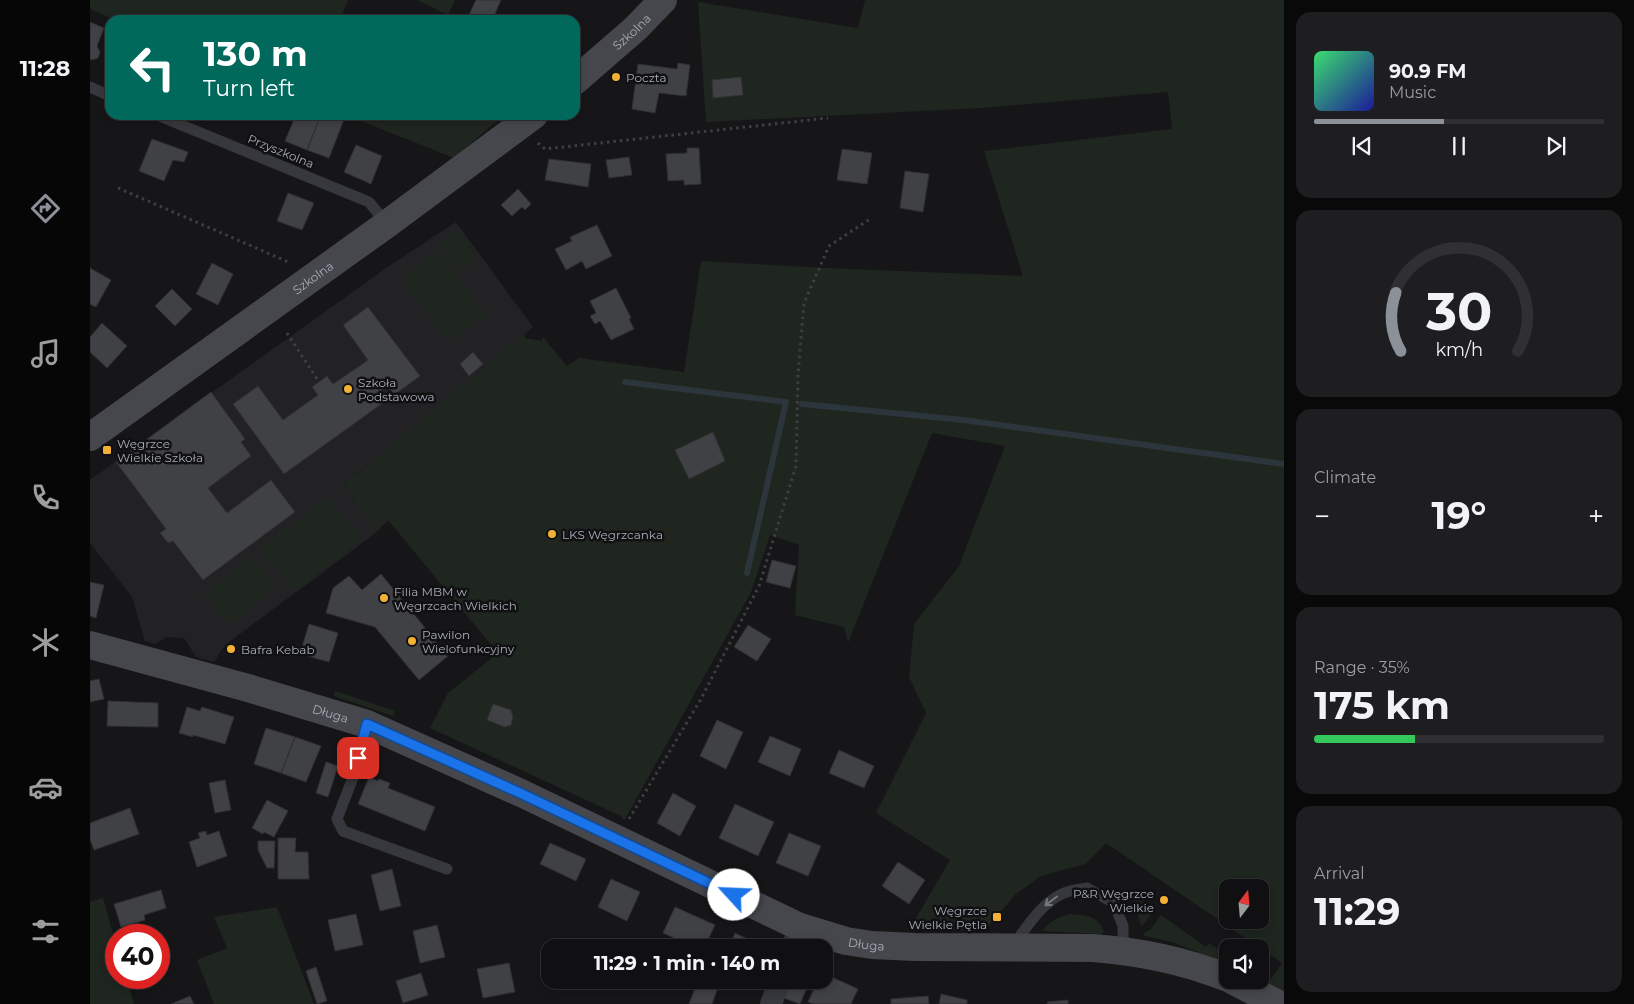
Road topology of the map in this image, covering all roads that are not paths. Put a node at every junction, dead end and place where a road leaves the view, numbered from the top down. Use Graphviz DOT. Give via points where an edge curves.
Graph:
graph roads {
  1 [pos="663,0"];
  2 [pos="580,77"];
  3 [pos="90,87"];
  4 [pos="105,94"];
  5 [pos="169,120"];
  6 [pos="527,121"];
  7 [pos="387,224"];
  8 [pos="90,437"];
  9 [pos="90,645"];
  10 [pos="367,724"];
  11 [pos="448,869"];
  12 [pos="796,937"];
  13 [pos="1012,947"];
  14 [pos="1123,950"];
  15 [pos="1219,975"];
  16 [pos="777,989"];
  17 [pos="1249,989"];
  18 [pos="771,1004"];
  19 [pos="1278,1004"];
  1 -- 2 [label="street, Szkolna"];
  3 -- 4 [label="lane"];
  5 -- 7 [label="lane, Przyszkolna" via="370,202"];
  6 -- 7 [label="street, Szkolna"];
  7 -- 8 [label="street, Szkolna"];
  9 -- 10 [label="street, Długa"];
  10 -- 11 [label="lane" via="354,775 337,819 343,831"];
  10 -- 12 [label="street, Długa" via="617,839"];
  12 -- 13 [label="street, Długa" via="872,945"];
  13 -- 14 [label="street, Długa"];
  14 -- 13 [label="lane, one-way" via="1123,926 1114,903 1087,888 1064,892 1048,903"];
  14 -- 15 [label="street, Długa" via="1190,964"];
  16 -- 18 [label="street"];
  17 -- 19 [label="street"];
}
